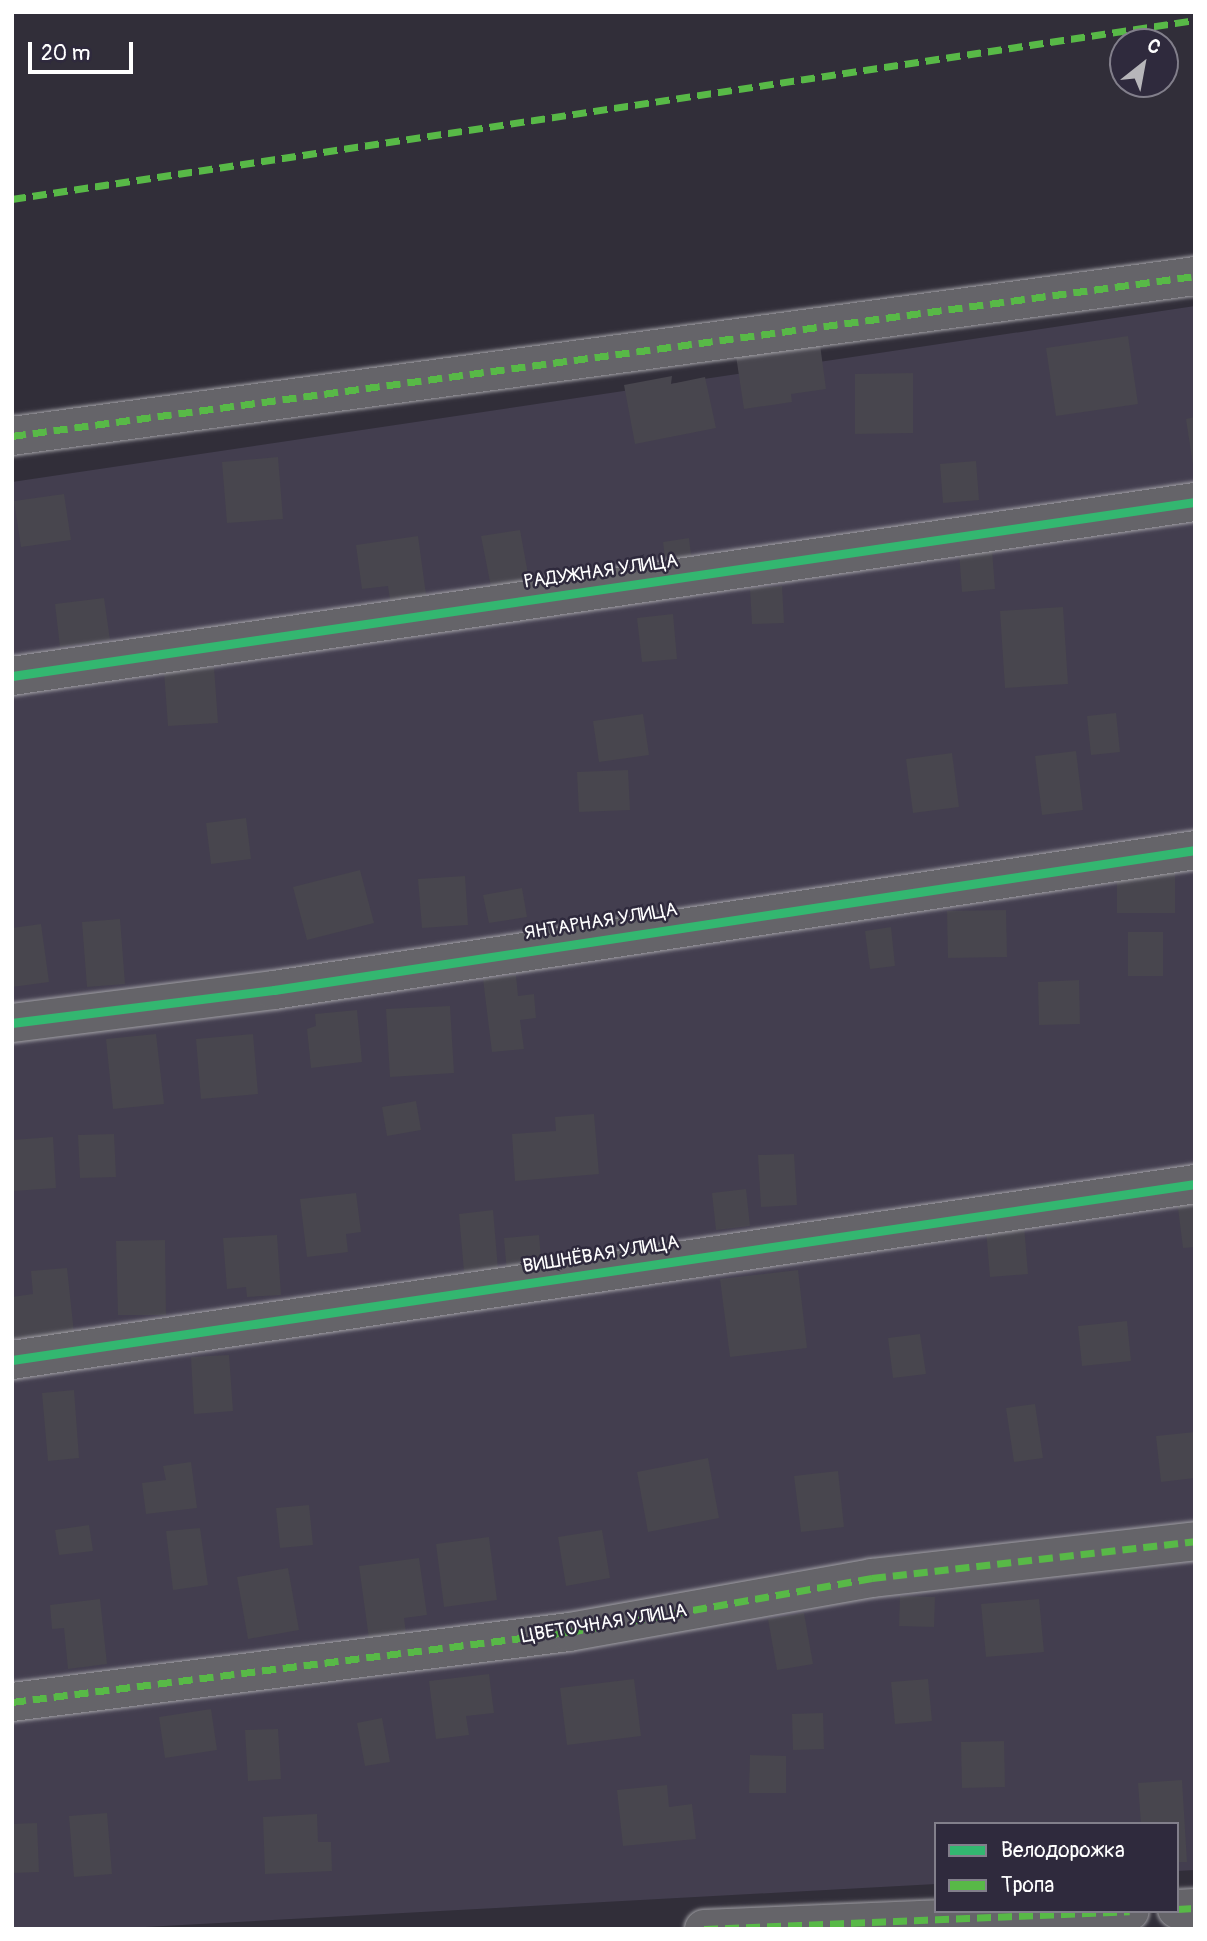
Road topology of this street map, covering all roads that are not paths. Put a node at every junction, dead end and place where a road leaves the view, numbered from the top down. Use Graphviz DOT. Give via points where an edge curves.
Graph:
graph roads {
  1 [pos="1195,276"];
  2 [pos="12,436"];
  3 [pos="1195,502"];
  4 [pos="12,677"];
  5 [pos="1195,850"];
  6 [pos="12,1023"];
  7 [pos="1195,1184"];
  8 [pos="12,1360"];
  9 [pos="1195,1541"];
  10 [pos="12,1702"];
  11 [pos="1083,1913"];
  12 [pos="704,1929"];
  1 -- 2 [label="street"];
  3 -- 4 [label="street, РАДУЖНАЯ УЛИЦА"];
  5 -- 6 [label="street, ЯНТАРНАЯ УЛИЦА" via="274,990"];
  7 -- 8 [label="street, ВИШНЁВАЯ УЛИЦА"];
  9 -- 10 [label="street, ЦВЕТОЧНАЯ УЛИЦА" via="872,1578 569,1632"];
  11 -- 12 [label="street"];
}
